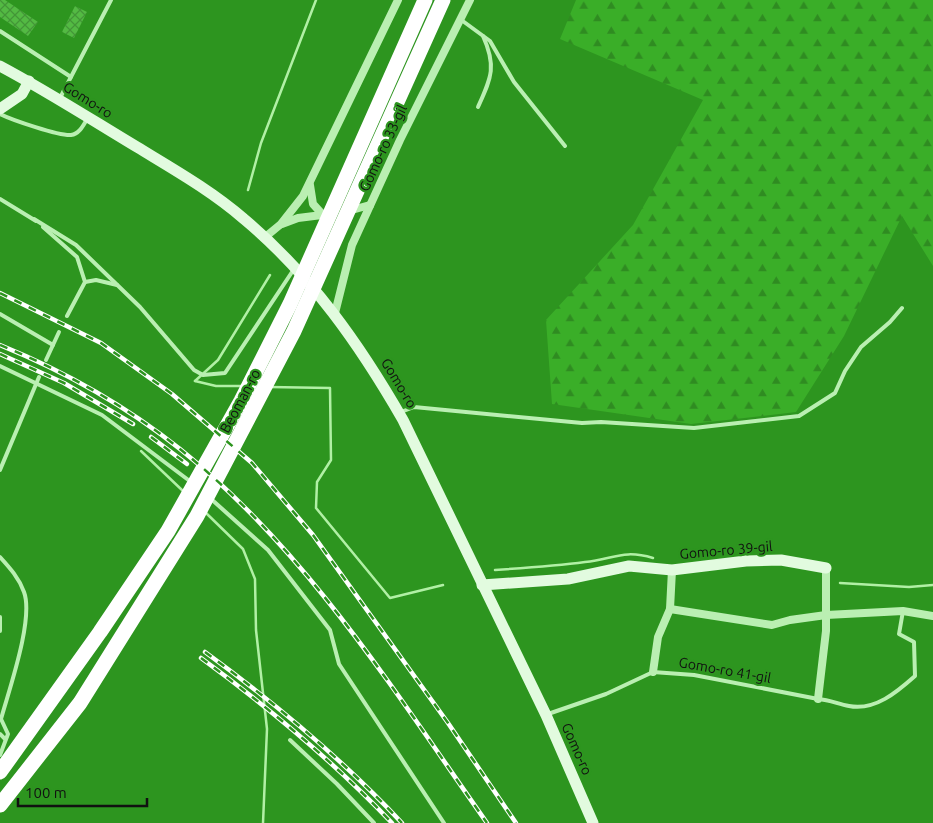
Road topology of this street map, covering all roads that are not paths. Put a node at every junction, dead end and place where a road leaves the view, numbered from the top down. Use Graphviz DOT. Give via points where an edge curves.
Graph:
graph roads {
  1 [pos="111,0"];
  2 [pos="398,0"];
  3 [pos="425,0"];
  4 [pos="443,0"];
  5 [pos="470,0"];
  6 [pos="460,19"];
  7 [pos="0,31"];
  8 [pos="482,34"];
  9 [pos="0,66"];
  10 [pos="72,77"];
  11 [pos="29,81"];
  12 [pos="60,100"];
  13 [pos="478,107"];
  14 [pos="0,109"];
  15 [pos="0,114"];
  16 [pos="88,118"];
  17 [pos="565,146"];
  18 [pos="310,183"];
  19 [pos="0,199"];
  20 [pos="370,205"];
  21 [pos="323,215"];
  22 [pos="34,219"];
  23 [pos="281,224"];
  24 [pos="264,238"];
  25 [pos="295,267"];
  26 [pos="85,282"];
  27 [pos="117,285"];
  28 [pos="902,308"];
  29 [pos="335,313"];
  30 [pos="0,314"];
  31 [pos="67,316"];
  32 [pos="59,332"];
  33 [pos="53,345"];
  34 [pos="46,360"];
  35 [pos="0,366"];
  36 [pos="39,377"];
  37 [pos="36,383"];
  38 [pos="399,413"];
  39 [pos="0,470"];
  40 [pos="0,558"];
  41 [pos="826,568"];
  42 [pos="672,570"];
  43 [pos="482,585"];
  44 [pos="670,610"];
  45 [pos="903,611"];
  46 [pos="826,615"];
  47 [pos="933,616"];
  48 [pos="0,617"];
  49 [pos="0,631"];
  50 [pos="653,672"];
  51 [pos="818,699"];
  52 [pos="546,715"];
  53 [pos="0,734"];
  54 [pos="6,739"];
  55 [pos="290,740"];
  56 [pos="0,755"];
  57 [pos="0,772"];
  58 [pos="0,804"];
  59 [pos="374,823"];
  60 [pos="444,823"];
  61 [pos="593,823"];
  1 -- 10 [label="lane"];
  2 -- 18 [label="street"];
  3 -- 57 [label="highway, Beoman-ro" via="290,304 242,401 168,531"];
  4 -- 58 [label="highway, Beoman-ro" via="294,331 183,542 80,703"];
  5 -- 6 [label="street, Gomo-ro 33-gil"];
  6 -- 8 [label="lane"];
  6 -- 20 [label="street, Gomo-ro 33-gil"];
  7 -- 10 [label="lane"];
  8 -- 13 [label="lane" via="490,51 492,76"];
  8 -- 17 [label="lane" via="514,82"];
  9 -- 11 [label="main road, Gomo-ro"];
  10 -- 12 [label="lane"];
  11 -- 12 [label="main road, Gomo-ro"];
  11 -- 14 [label="main road" via="22,94"];
  12 -- 16 [label="main road, Gomo-ro"];
  15 -- 16 [label="lane" via="16,122 70,135 80,131"];
  16 -- 24 [label="main road, Gomo-ro" via="177,172 244,218"];
  18 -- 21 [label="street" via="313,204"];
  18 -- 23 [label="street"];
  19 -- 22 [label="lane"];
  20 -- 21 [label="street"];
  20 -- 29 [label="street, Gomo-ro 33-gil" via="347,259"];
  21 -- 23 [label="street"];
  22 -- 26 [label="lane" via="77,257"];
  22 -- 27 [label="lane" via="76,245"];
  23 -- 24 [label="street"];
  24 -- 25 [label="main road, Gomo-ro"];
  25 -- 27 [label="lane" via="225,373 203,375 190,366"];
  25 -- 29 [label="main road, Gomo-ro"];
  26 -- 27 [label="lane" via="96,280"];
  26 -- 31 [label="lane"];
  28 -- 38 [label="lane" via="861,347 844,372 835,394 799,416 694,428 582,423 414,407"];
  29 -- 38 [label="main road, Gomo-ro"];
  30 -- 33 [label="lane"];
  32 -- 33 [label="lane"];
  33 -- 34 [label="lane"];
  35 -- 37 [label="lane"];
  36 -- 37 [label="lane"];
  37 -- 39 [label="lane"];
  37 -- 60 [label="lane" via="102,415 173,467 268,550 330,630 340,664"];
  38 -- 43 [label="main road, Gomo-ro"];
  40 -- 54 [label="lane" via="15,573 25,593 26,619 1,719 8,734"];
  41 -- 42 [label="main road, Gomo-ro 39-gil" via="781,560"];
  41 -- 46 [label="street, Gomo-ro 39-gil"];
  42 -- 43 [label="main road, Gomo-ro 39-gil" via="629,566 568,579"];
  42 -- 44 [label="street, Gomo-ro 39-gil"];
  43 -- 52 [label="main road, Gomo-ro"];
  44 -- 46 [label="street" via="772,625"];
  44 -- 50 [label="street" via="658,637"];
  45 -- 46 [label="street"];
  45 -- 47 [label="street"];
  45 -- 51 [label="lane, Gomo-ro 41-gil" via="899,634 914,642 916,676 896,694 864,708"];
  46 -- 51 [label="street"];
  48 -- 49 [label="lane"];
  50 -- 51 [label="lane, Gomo-ro 41-gil" via="694,675"];
  50 -- 52 [label="lane, Gomo-ro 41-gil" via="606,694"];
  52 -- 61 [label="main road, Gomo-ro"];
  53 -- 54 [label="lane"];
  54 -- 56 [label="lane"];
  55 -- 59 [label="lane"];
}
